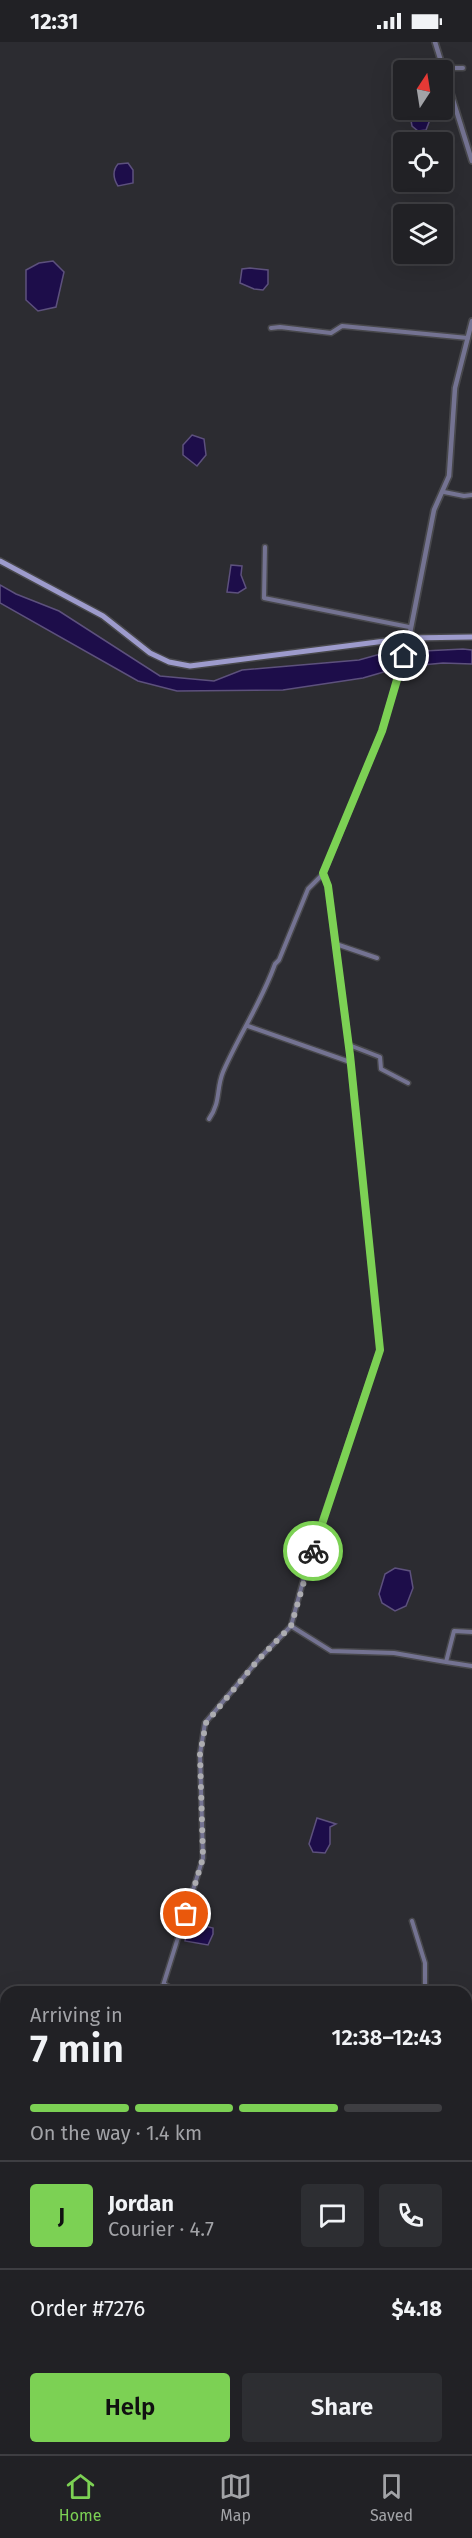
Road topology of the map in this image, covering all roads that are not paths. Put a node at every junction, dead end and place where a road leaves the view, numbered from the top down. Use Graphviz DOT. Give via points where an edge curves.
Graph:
graph roads {
  1 [pos="435,42"];
  2 [pos="441,60"];
  3 [pos="453,68"];
  4 [pos="463,68"];
  5 [pos="453,100"];
  6 [pos="472,161"];
  7 [pos="472,321"];
  8 [pos="271,328"];
  9 [pos="468,338"];
  10 [pos="444,492"];
  11 [pos="472,495"];
  12 [pos="265,547"];
  13 [pos="0,561"];
  14 [pos="410,627"];
  15 [pos="409,638"];
  16 [pos="472,638"];
  17 [pos="323,873"];
  18 [pos="336,944"];
  19 [pos="377,958"];
  20 [pos="248,1026"];
  21 [pos="349,1045"];
  22 [pos="350,1062"];
  23 [pos="408,1083"];
  24 [pos="209,1119"];
  25 [pos="291,1626"];
  26 [pos="472,1632"];
  27 [pos="446,1662"];
  28 [pos="472,1666"];
  29 [pos="412,1921"];
  30 [pos="164,1984"];
  31 [pos="167,1986"];
  32 [pos="425,1986"];
  1 -- 2 [label="street"];
  3 -- 4 [label="street"];
  5 -- 6 [label="street"];
  7 -- 9 [label="street"];
  8 -- 9 [label="street" via="331,333 342,326"];
  9 -- 10 [label="street" via="455,388 449,476"];
  10 -- 11 [label="street"];
  10 -- 14 [label="street" via="434,510"];
  12 -- 14 [label="street" via="264,598"];
  13 -- 15 [label="main road" via="104,616 150,653 180,664 203,666 241,657"];
  14 -- 15 [label="street"];
  15 -- 16 [label="main road"];
  15 -- 17 [label="street" via="382,731"];
  17 -- 18 [label="street"];
  17 -- 20 [label="street" via="308,889"];
  18 -- 19 [label="street"];
  18 -- 21 [label="street"];
  20 -- 22 [label="street"];
  20 -- 24 [label="street" via="220,1078 218,1102"];
  21 -- 22 [label="street"];
  21 -- 23 [label="street" via="380,1057 381,1070"];
  22 -- 25 [label="street" via="380,1350 307,1566"];
  25 -- 27 [label="street" via="332,1651 394,1653"];
  25 -- 30 [label="street" via="206,1723 200,1754 203,1858"];
  26 -- 27 [label="street" via="454,1631"];
  27 -- 28 [label="street"];
  29 -- 32 [label="street" via="425,1963"];
  30 -- 31 [label="street"];
}
